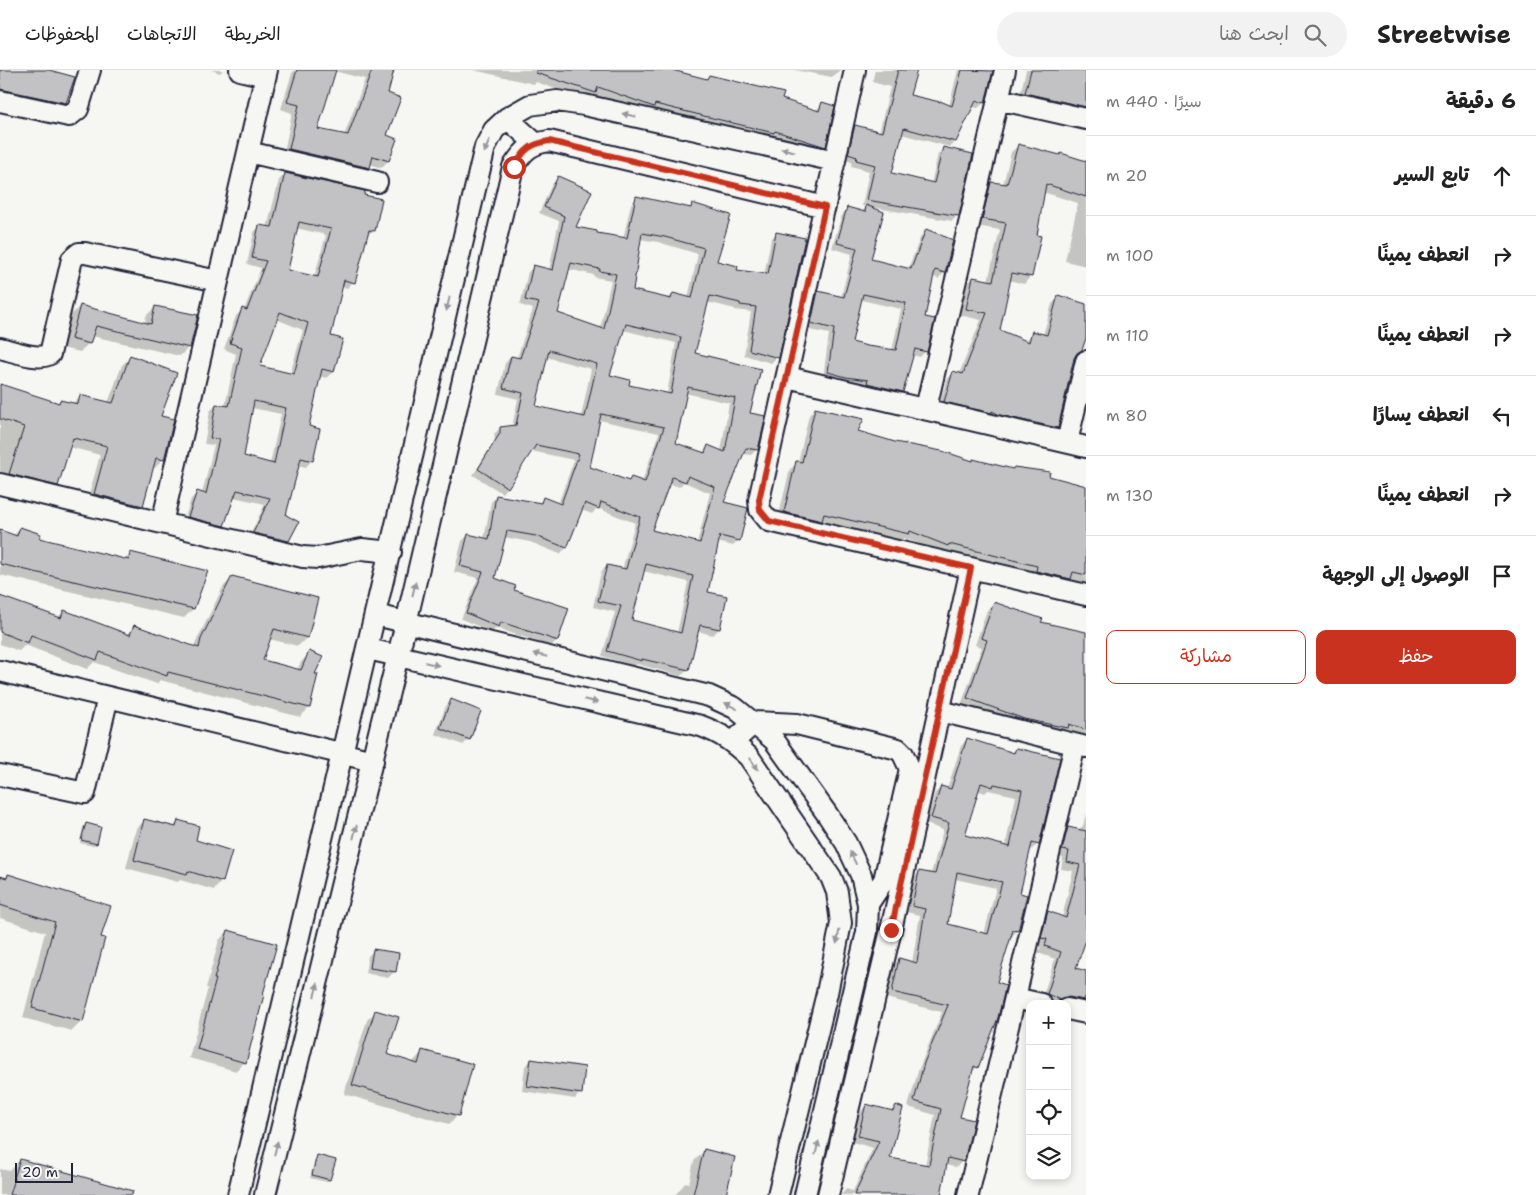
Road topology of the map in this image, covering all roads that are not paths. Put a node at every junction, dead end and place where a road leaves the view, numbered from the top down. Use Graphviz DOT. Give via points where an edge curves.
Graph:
graph roads {
  1 [pos="90,70"];
  2 [pos="240,70"];
  3 [pos="855,70"];
  4 [pos="1005,70"];
  5 [pos="266,73"];
  6 [pos="998,99"];
  7 [pos="0,101"];
  8 [pos="507,118"];
  9 [pos="1086,119"];
  10 [pos="535,143"];
  11 [pos="248,152"];
  12 [pos="835,161"];
  13 [pos="377,182"];
  14 [pos="825,207"];
  15 [pos="218,281"];
  16 [pos="0,348"];
  17 [pos="1086,361"];
  18 [pos="787,376"];
  19 [pos="926,408"];
  20 [pos="1077,445"];
  21 [pos="0,484"];
  22 [pos="162,523"];
  23 [pos="391,552"];
  24 [pos="971,568"];
  25 [pos="1086,595"];
  26 [pos="376,615"];
  27 [pos="406,623"];
  28 [pos="368,649"];
  29 [pos="398,656"];
  30 [pos="0,671"];
  31 [pos="108,697"];
  32 [pos="940,711"];
  33 [pos="755,722"];
  34 [pos="733,742"];
  35 [pos="1081,746"];
  36 [pos="341,753"];
  37 [pos="373,761"];
  38 [pos="0,775"];
  39 [pos="868,904"];
  40 [pos="840,906"];
  41 [pos="1015,998"];
  42 [pos="1026,1000"];
  43 [pos="1071,1010"];
  44 [pos="1086,1014"];
  45 [pos="238,1195"];
  46 [pos="265,1195"];
  47 [pos="778,1195"];
  48 [pos="805,1195"];
  49 [pos="828,1195"];
  50 [pos="968,1195"];
  1 -- 7 [label="street" via="78,109 69,116"];
  2 -- 5 [label="street"];
  3 -- 12 [label="street"];
  4 -- 6 [label="street"];
  5 -- 11 [label="street"];
  6 -- 9 [label="street"];
  6 -- 19 [label="street"];
  8 -- 10 [label="street"];
  12 -- 8 [label="street, one-way" via="557,101 530,105"];
  8 -- 23 [label="street, one-way" via="494,130 485,147"];
  10 -- 14 [label="street" via="549,141"];
  27 -- 10 [label="street, one-way" via="514,167 522,153"];
  11 -- 13 [label="street"];
  11 -- 15 [label="street"];
  12 -- 14 [label="street"];
  14 -- 18 [label="street"];
  15 -- 16 [label="street" via="78,254 72,259 50,354 45,357"];
  15 -- 22 [label="street"];
  17 -- 20 [label="street"];
  18 -- 19 [label="street"];
  18 -- 24 [label="street" via="759,500 764,516 769,521"];
  19 -- 20 [label="street"];
  21 -- 22 [label="street"];
  22 -- 23 [label="street" via="303,557 318,558 362,549"];
  23 -- 26 [label="street"];
  24 -- 25 [label="street"];
  24 -- 32 [label="street"];
  26 -- 27 [label="street"];
  26 -- 28 [label="street"];
  27 -- 29 [label="street"];
  33 -- 27 [label="street, one-way" via="709,696"];
  28 -- 29 [label="street"];
  28 -- 36 [label="street"];
  29 -- 34 [label="street, one-way" via="701,726"];
  29 -- 37 [label="street"];
  30 -- 31 [label="street"];
  31 -- 36 [label="street"];
  31 -- 38 [label="street" via="85,793"];
  32 -- 35 [label="street"];
  32 -- 49 [label="street"];
  33 -- 34 [label="street"];
  39 -- 33 [label="street, one-way" via="861,875 846,843 774,740"];
  33 -- 39 [label="street" via="797,724 898,749 908,761 910,769 884,880"];
  34 -- 40 [label="street, one-way" via="749,757 831,877"];
  35 -- 41 [label="street"];
  36 -- 37 [label="street"];
  36 -- 45 [label="street"];
  46 -- 37 [label="street, one-way"];
  39 -- 40 [label="street"];
  48 -- 39 [label="street, one-way" via="867,932"];
  40 -- 47 [label="street, one-way" via="841,923 828,993"];
  41 -- 42 [label="street"];
  41 -- 50 [label="street"];
  43 -- 44 [label="street"];
}
